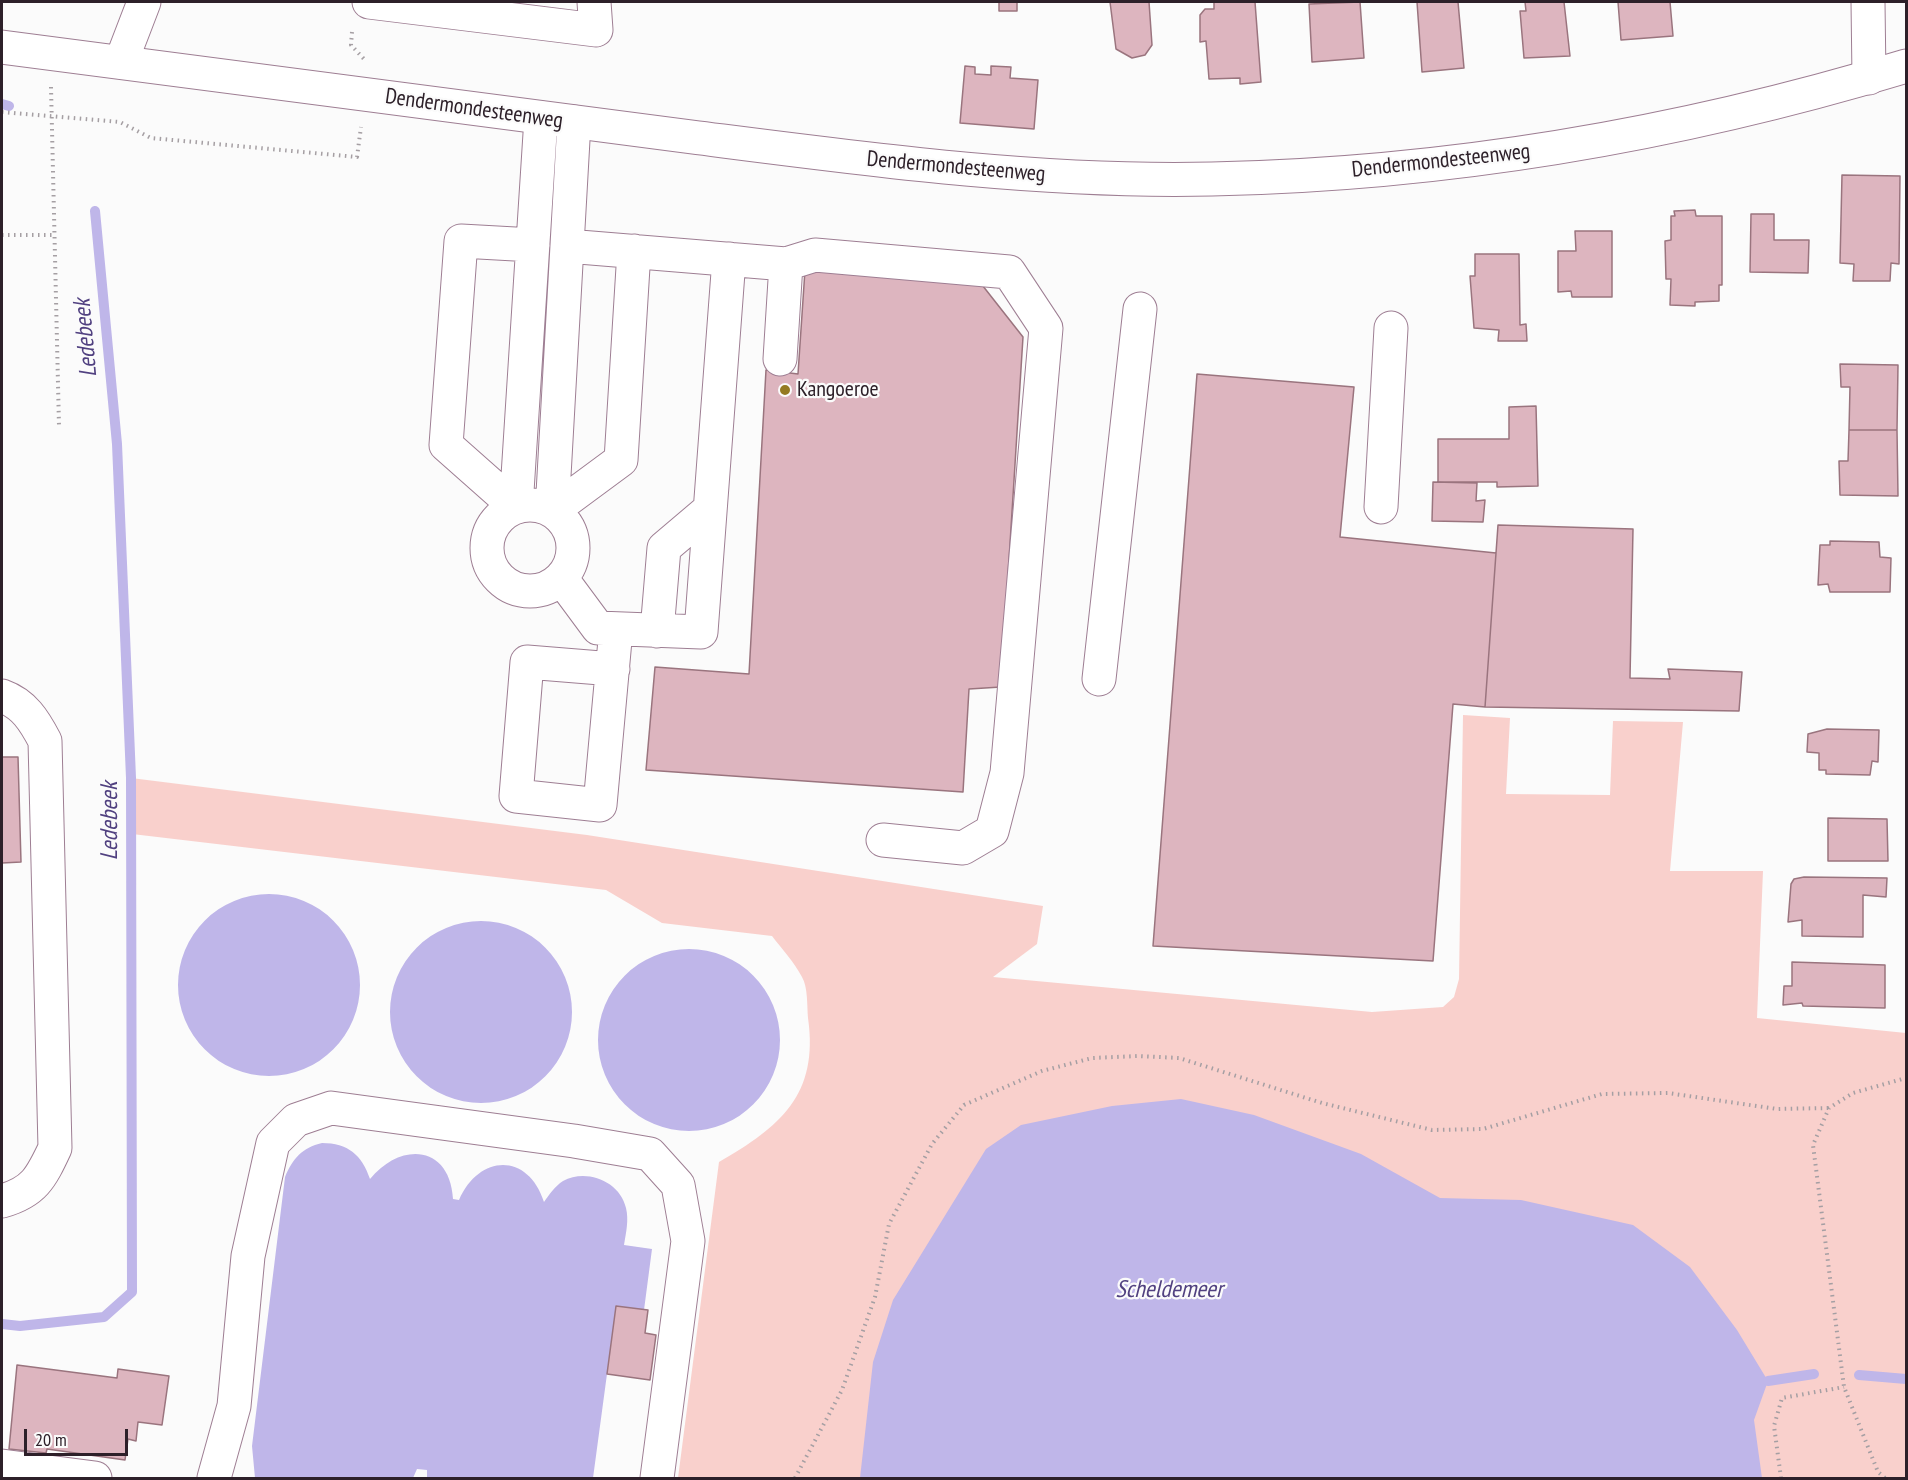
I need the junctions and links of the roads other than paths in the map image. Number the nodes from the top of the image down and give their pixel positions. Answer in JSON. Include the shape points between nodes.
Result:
{"nodes":[{"id":1,"x":144,"y":2,"type":"edge"},
{"id":2,"x":594,"y":2,"type":"edge"},
{"id":3,"x":1868,"y":2,"type":"edge"},
{"id":4,"x":361,"y":12,"type":"edge"},
{"id":5,"x":2,"y":47,"type":"edge"},
{"id":6,"x":121,"y":62,"type":"junction"},
{"id":7,"x":1906,"y":66,"type":"edge"},
{"id":8,"x":1869,"y":78,"type":"junction"},
{"id":9,"x":541,"y":118,"type":"junction"},
{"id":10,"x":574,"y":122,"type":"junction"},
{"id":11,"x":533,"y":245,"type":"junction"},
{"id":12,"x":567,"y":246,"type":"junction"},
{"id":13,"x":634,"y":251,"type":"junction"},
{"id":14,"x":729,"y":260,"type":"junction"},
{"id":15,"x":786,"y":264,"type":"junction"},
{"id":16,"x":1140,"y":309,"type":"dead end"},
{"id":17,"x":1391,"y":328,"type":"dead end"},
{"id":18,"x":780,"y":359,"type":"dead end"},
{"id":19,"x":516,"y":507,"type":"junction"},
{"id":20,"x":1381,"y":507,"type":"dead end"},
{"id":21,"x":710,"y":509,"type":"junction"},
{"id":22,"x":552,"y":511,"type":"junction"},
{"id":23,"x":561,"y":578,"type":"junction"},
{"id":24,"x":616,"y":629,"type":"junction"},
{"id":25,"x":657,"y":631,"type":"junction"},
{"id":26,"x":613,"y":669,"type":"junction"},
{"id":27,"x":1099,"y":680,"type":"dead end"},
{"id":28,"x":2,"y":696,"type":"edge"},
{"id":29,"x":883,"y":840,"type":"dead end"},
{"id":30,"x":2,"y":1201,"type":"edge"},
{"id":31,"x":2,"y":1466,"type":"edge"},
{"id":32,"x":95,"y":1479,"type":"edge"},
{"id":33,"x":214,"y":1479,"type":"edge"},
{"id":34,"x":657,"y":1479,"type":"edge"}],
"edges":[{"from":1,"to":6,"type":"main road"},
{"from":2,"to":4,"type":"main road","via":[[596,30]]},
{"from":3,"to":8,"type":"main road"},
{"from":5,"to":6,"type":"main road","name":"Dendermondesteenweg"},
{"from":6,"to":9,"type":"main road","name":"Dendermondesteenweg"},
{"from":7,"to":8,"type":"main road","name":"Dendermondesteenweg"},
{"from":8,"to":10,"type":"main road","name":"Dendermondesteenweg","via":[[1706,119],[1492,158],[1214,179],[1018,174],[819,154]]},
{"from":9,"to":10,"type":"main road","name":"Dendermondesteenweg"},
{"from":9,"to":11,"type":"main road"},
{"from":10,"to":12,"type":"main road"},
{"from":11,"to":19,"type":"main road"},
{"from":11,"to":19,"type":"main road","via":[[461,241],[446,446]]},
{"from":12,"to":13,"type":"main road"},
{"from":12,"to":22,"type":"main road"},
{"from":13,"to":14,"type":"main road"},
{"from":13,"to":22,"type":"main road","via":[[621,460]]},
{"from":14,"to":15,"type":"main road"},
{"from":14,"to":21,"type":"main road"},
{"from":15,"to":18,"type":"main road"},
{"from":15,"to":29,"type":"main road","via":[[815,255],[1010,272],[1046,328],[1007,773],[992,831],[963,848]]},
{"from":16,"to":27,"type":"main road"},
{"from":17,"to":20,"type":"main road"},
{"from":19,"to":22,"type":"main road","via":[[535,506]]},
{"from":19,"to":23,"type":"main road","via":[[494,524],[488,537],[490,565],[509,586],[522,591],[550,587]]},
{"from":21,"to":25,"type":"main road","via":[[664,548]]},
{"from":21,"to":25,"type":"main road","via":[[700,632]]},
{"from":22,"to":23,"type":"main road","via":[[562,519],[573,542],[571,561]]},
{"from":23,"to":24,"type":"main road","via":[[598,628]]},
{"from":24,"to":25,"type":"main road"},
{"from":24,"to":26,"type":"main road"},
{"from":26,"to":26,"type":"main road","via":[[600,805],[516,796],[527,662]]},
{"from":28,"to":30,"type":"main road","via":[[32,716],[45,741],[55,1148],[42,1174],[23,1195]]},
{"from":31,"to":32,"type":"main road"},
{"from":33,"to":34,"type":"main road","via":[[234,1406],[248,1256],[273,1143],[296,1120],[332,1108],[650,1154],[678,1185],[688,1241]]}]}
